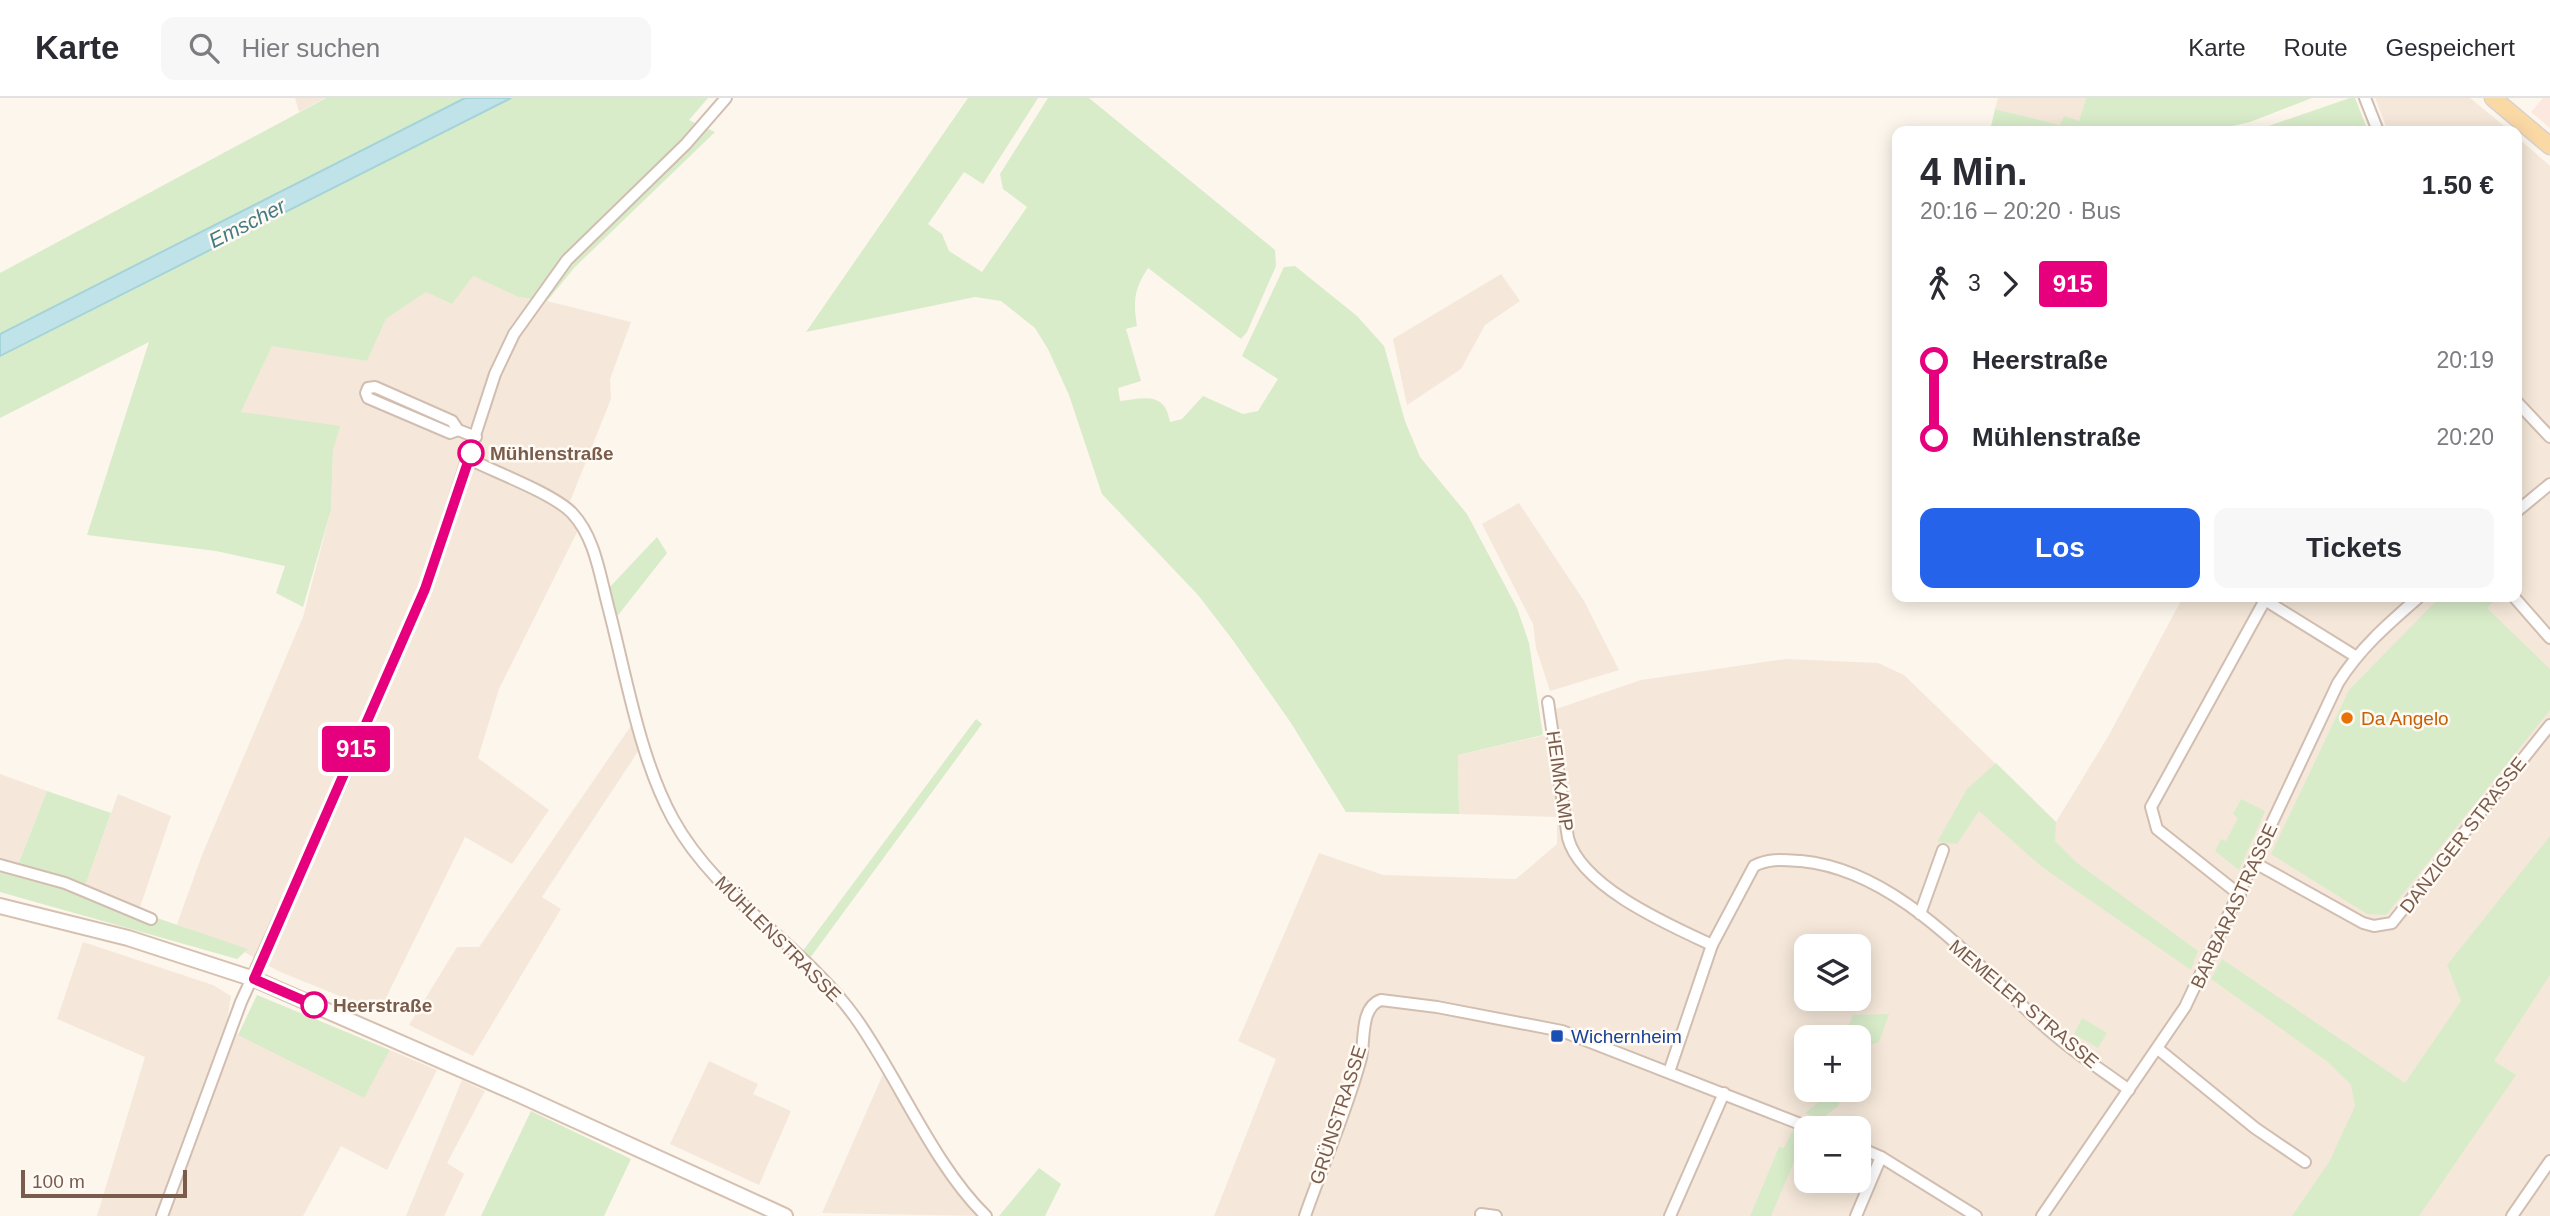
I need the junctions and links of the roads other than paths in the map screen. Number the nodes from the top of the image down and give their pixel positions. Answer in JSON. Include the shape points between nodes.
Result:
{"nodes":[{"id":1,"x":726,"y":98,"type":"edge"},
{"id":2,"x":2365,"y":98,"type":"edge"},
{"id":3,"x":2493,"y":98,"type":"edge"},
{"id":4,"x":2376,"y":126,"type":"edge"},
{"id":5,"x":2549,"y":146,"type":"edge"},
{"id":6,"x":2522,"y":407,"type":"edge"},
{"id":7,"x":458,"y":430,"type":"junction"},
{"id":8,"x":476,"y":437,"type":"junction"},
{"id":9,"x":2550,"y":437,"type":"edge"},
{"id":10,"x":469,"y":459,"type":"junction"},
{"id":11,"x":2550,"y":484,"type":"edge"},
{"id":12,"x":2522,"y":507,"type":"edge"},
{"id":13,"x":2261,"y":602,"type":"edge"},
{"id":14,"x":2269,"y":602,"type":"edge"},
{"id":15,"x":2414,"y":602,"type":"edge"},
{"id":16,"x":2518,"y":602,"type":"edge"},
{"id":17,"x":2550,"y":638,"type":"edge"},
{"id":18,"x":2355,"y":656,"type":"junction"},
{"id":19,"x":1548,"y":702,"type":"dead end"},
{"id":20,"x":2550,"y":725,"type":"edge"},
{"id":21,"x":1943,"y":850,"type":"dead end"},
{"id":22,"x":2255,"y":863,"type":"junction"},
{"id":23,"x":0,"y":865,"type":"edge"},
{"id":24,"x":2240,"y":895,"type":"junction"},
{"id":25,"x":0,"y":905,"type":"edge"},
{"id":26,"x":1920,"y":914,"type":"junction"},
{"id":27,"x":151,"y":919,"type":"dead end"},
{"id":28,"x":1712,"y":945,"type":"junction"},
{"id":29,"x":254,"y":979,"type":"junction"},
{"id":30,"x":2158,"y":1049,"type":"junction"},
{"id":31,"x":1669,"y":1072,"type":"junction"},
{"id":32,"x":2129,"y":1090,"type":"junction"},
{"id":33,"x":1724,"y":1094,"type":"junction"},
{"id":34,"x":1794,"y":1122,"type":"edge"},
{"id":35,"x":1871,"y":1153,"type":"edge"},
{"id":36,"x":1881,"y":1157,"type":"junction"},
{"id":37,"x":2550,"y":1161,"type":"edge"},
{"id":38,"x":2305,"y":1162,"type":"dead end"},
{"id":39,"x":1481,"y":1214,"type":"dead end"},
{"id":40,"x":163,"y":1216,"type":"edge"},
{"id":41,"x":785,"y":1216,"type":"edge"},
{"id":42,"x":986,"y":1216,"type":"edge"},
{"id":43,"x":1305,"y":1216,"type":"edge"},
{"id":44,"x":1496,"y":1216,"type":"edge"},
{"id":45,"x":1670,"y":1216,"type":"edge"},
{"id":46,"x":1856,"y":1216,"type":"edge"},
{"id":47,"x":1976,"y":1216,"type":"edge"},
{"id":48,"x":2042,"y":1216,"type":"edge"},
{"id":49,"x":2512,"y":1216,"type":"edge"}],
"edges":[{"from":1,"to":8,"type":"street","via":[[547,284],[503,356]]},
{"from":2,"to":4,"type":"street"},
{"from":3,"to":5,"type":"main road"},
{"from":6,"to":9,"type":"street"},
{"from":7,"to":7,"type":"street","via":[[452,421],[368,388],[369,398],[450,433]]},
{"from":7,"to":8,"type":"street"},
{"from":8,"to":10,"type":"street"},
{"from":10,"to":29,"type":"street","via":[[425,589]]},
{"from":10,"to":42,"type":"street","name":"MÜHLENSTRASSE","via":[[558,503],[579,522],[596,561],[650,763],[672,818],[709,869],[815,970],[854,1017],[954,1177]]},
{"from":11,"to":12,"type":"street"},
{"from":13,"to":24,"type":"street","via":[[2151,807],[2157,829]]},
{"from":14,"to":18,"type":"street"},
{"from":15,"to":18,"type":"street","name":"BARBARASTRASSE"},
{"from":16,"to":17,"type":"street"},
{"from":18,"to":22,"type":"street","name":"BARBARASTRASSE","via":[[2338,683]]},
{"from":19,"to":28,"type":"street","name":"HEIMKAMP","via":[[1568,838],[1575,855],[1617,895],[1644,913]]},
{"from":20,"to":22,"type":"street","name":"DANZIGER STRASSE","via":[[2392,923],[2362,923]]},
{"from":21,"to":26,"type":"street"},
{"from":22,"to":24,"type":"street","name":"BARBARASTRASSE"},
{"from":23,"to":27,"type":"street","via":[[65,883]]},
{"from":24,"to":30,"type":"street","name":"BARBARASTRASSE","via":[[2185,1007]]},
{"from":25,"to":29,"type":"main road","via":[[128,938]]},
{"from":26,"to":28,"type":"street","name":"MEMELER STRASSE","via":[[1864,877],[1810,862],[1775,860],[1754,866]]},
{"from":26,"to":32,"type":"street","name":"MEMELER STRASSE","via":[[2058,1038]]},
{"from":28,"to":31,"type":"street"},
{"from":29,"to":40,"type":"street","via":[[241,1002]]},
{"from":29,"to":41,"type":"main road"},
{"from":30,"to":32,"type":"street","name":"BARBARASTRASSE"},
{"from":30,"to":38,"type":"street","via":[[2255,1128]]},
{"from":31,"to":33,"type":"street"},
{"from":31,"to":43,"type":"street","name":"GRÜNSTRASSE","via":[[1548,1028],[1381,1000],[1370,1010],[1361,1057]]},
{"from":32,"to":48,"type":"street","name":"BARBARASTRASSE"},
{"from":33,"to":34,"type":"street"},
{"from":33,"to":45,"type":"street"},
{"from":35,"to":36,"type":"street"},
{"from":36,"to":46,"type":"street"},
{"from":36,"to":47,"type":"street"},
{"from":37,"to":49,"type":"street"},
{"from":39,"to":44,"type":"street"}]}
